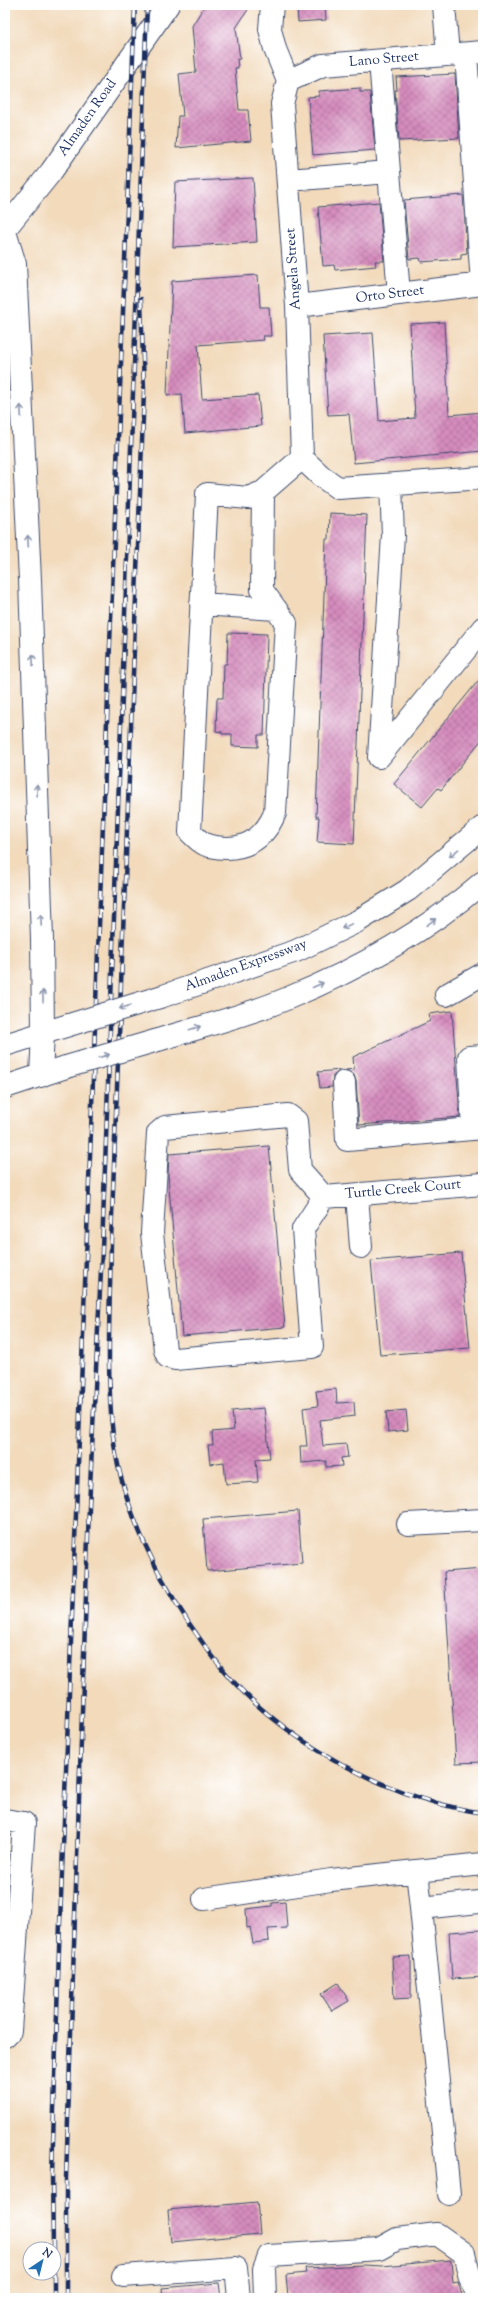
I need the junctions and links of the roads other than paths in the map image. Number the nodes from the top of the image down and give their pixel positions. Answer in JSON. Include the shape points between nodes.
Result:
{"nodes":[{"id":1,"x":168,"y":5,"type":"edge"},
{"id":2,"x":272,"y":5,"type":"edge"},
{"id":3,"x":444,"y":5,"type":"edge"},
{"id":4,"x":466,"y":54,"type":"edge"},
{"id":5,"x":380,"y":61,"type":"junction"},
{"id":6,"x":288,"y":81,"type":"junction"},
{"id":7,"x":389,"y":172,"type":"junction"},
{"id":8,"x":288,"y":180,"type":"junction"},
{"id":9,"x":5,"y":231,"type":"edge"},
{"id":10,"x":483,"y":284,"type":"edge"},
{"id":11,"x":399,"y":294,"type":"junction"},
{"id":12,"x":297,"y":306,"type":"junction"},
{"id":13,"x":302,"y":458,"type":"junction"},
{"id":14,"x":483,"y":478,"type":"edge"},
{"id":15,"x":391,"y":484,"type":"junction"},
{"id":16,"x":263,"y":492,"type":"junction"},
{"id":17,"x":201,"y":604,"type":"junction"},
{"id":18,"x":276,"y":609,"type":"junction"},
{"id":19,"x":483,"y":628,"type":"edge"},
{"id":20,"x":483,"y":827,"type":"edge"},
{"id":21,"x":483,"y":882,"type":"edge"},
{"id":22,"x":483,"y":974,"type":"edge"},
{"id":23,"x":446,"y":995,"type":"dead end"},
{"id":24,"x":43,"y":1032,"type":"junction"},
{"id":25,"x":5,"y":1045,"type":"edge"},
{"id":26,"x":483,"y":1056,"type":"edge"},
{"id":27,"x":41,"y":1076,"type":"junction"},
{"id":28,"x":344,"y":1082,"type":"dead end"},
{"id":29,"x":5,"y":1087,"type":"edge"},
{"id":30,"x":478,"y":1128,"type":"edge"},
{"id":31,"x":483,"y":1184,"type":"edge"},
{"id":32,"x":357,"y":1194,"type":"junction"},
{"id":33,"x":324,"y":1197,"type":"junction"},
{"id":34,"x":361,"y":1247,"type":"dead end"},
{"id":35,"x":483,"y":1520,"type":"edge"},
{"id":36,"x":408,"y":1524,"type":"dead end"},
{"id":37,"x":5,"y":1820,"type":"edge"},
{"id":38,"x":483,"y":1864,"type":"edge"},
{"id":39,"x":417,"y":1871,"type":"junction"},
{"id":40,"x":204,"y":1899,"type":"dead end"},
{"id":41,"x":479,"y":1902,"type":"dead end"},
{"id":42,"x":421,"y":1908,"type":"junction"},
{"id":43,"x":5,"y":2036,"type":"edge"},
{"id":44,"x":449,"y":2194,"type":"dead end"},
{"id":45,"x":123,"y":2276,"type":"dead end"},
{"id":46,"x":239,"y":2298,"type":"edge"},
{"id":47,"x":265,"y":2298,"type":"edge"},
{"id":48,"x":481,"y":2298,"type":"edge"}],
"edges":[{"from":1,"to":9,"type":"main road","name":"Almaden Road","via":[[51,172]]},
{"from":2,"to":6,"type":"main road","via":[[270,29]]},
{"from":3,"to":4,"type":"main road"},
{"from":4,"to":5,"type":"main road","name":"Lano Street"},
{"from":4,"to":10,"type":"main road"},
{"from":5,"to":6,"type":"main road","name":"Lano Street","via":[[323,65]]},
{"from":5,"to":7,"type":"main road"},
{"from":6,"to":8,"type":"main road","name":"Angela Street","via":[[282,104]]},
{"from":7,"to":8,"type":"main road"},
{"from":7,"to":11,"type":"main road"},
{"from":8,"to":12,"type":"main road","name":"Angela Street"},
{"from":24,"to":9,"type":"main road","one_way":true,"via":[[30,580],[15,264]]},
{"from":10,"to":11,"type":"main road","name":"Orto Street"},
{"from":11,"to":12,"type":"main road","name":"Orto Street"},
{"from":12,"to":13,"type":"main road","name":"Angela Street"},
{"from":13,"to":15,"type":"main road","via":[[338,488]]},
{"from":13,"to":16,"type":"main road"},
{"from":14,"to":15,"type":"main road"},
{"from":15,"to":19,"type":"main road","via":[[393,535],[379,757]]},
{"from":16,"to":17,"type":"main road","via":[[248,498],[207,494]]},
{"from":16,"to":18,"type":"main road","via":[[262,590]]},
{"from":17,"to":18,"type":"main road"},
{"from":17,"to":18,"type":"main road","via":[[190,832],[209,846],[236,848],[249,843],[268,829],[274,813],[286,623]]},
{"from":20,"to":24,"type":"main road","name":"Almaden Expressway","one_way":true,"bridge":true,"via":[[408,890],[358,920],[296,951]]},
{"from":27,"to":21,"type":"main road","one_way":true,"bridge":true,"via":[[285,1000],[369,960],[415,933]]},
{"from":22,"to":23,"type":"main road"},
{"from":24,"to":25,"type":"main road","name":"Almaden Expressway"},
{"from":24,"to":27,"type":"main road"},
{"from":26,"to":30,"type":"main road","via":[[469,1057]]},
{"from":27,"to":29,"type":"main road"},
{"from":28,"to":30,"type":"main road","via":[[347,1140]]},
{"from":31,"to":32,"type":"main road","name":"Turtle Creek Court"},
{"from":32,"to":33,"type":"main road","name":"Turtle Creek Court"},
{"from":32,"to":34,"type":"main road"},
{"from":33,"to":33,"type":"main road","via":[[303,1229],[312,1347],[175,1359],[168,1357],[165,1350],[152,1233],[158,1133],[164,1127],[288,1115],[296,1121],[300,1170]]},
{"from":35,"to":36,"type":"main road"},
{"from":37,"to":43,"type":"main road","via":[[24,1823],[10,2031]]},
{"from":38,"to":39,"type":"main road"},
{"from":39,"to":40,"type":"main road","via":[[331,1880]]},
{"from":39,"to":42,"type":"main road"},
{"from":41,"to":42,"type":"main road"},
{"from":42,"to":44,"type":"main road"},
{"from":45,"to":46,"type":"main road","via":[[236,2268]]},
{"from":47,"to":48,"type":"main road","via":[[264,2269],[269,2256],[379,2249],[397,2239],[437,2234],[464,2253],[470,2278]]}]}
